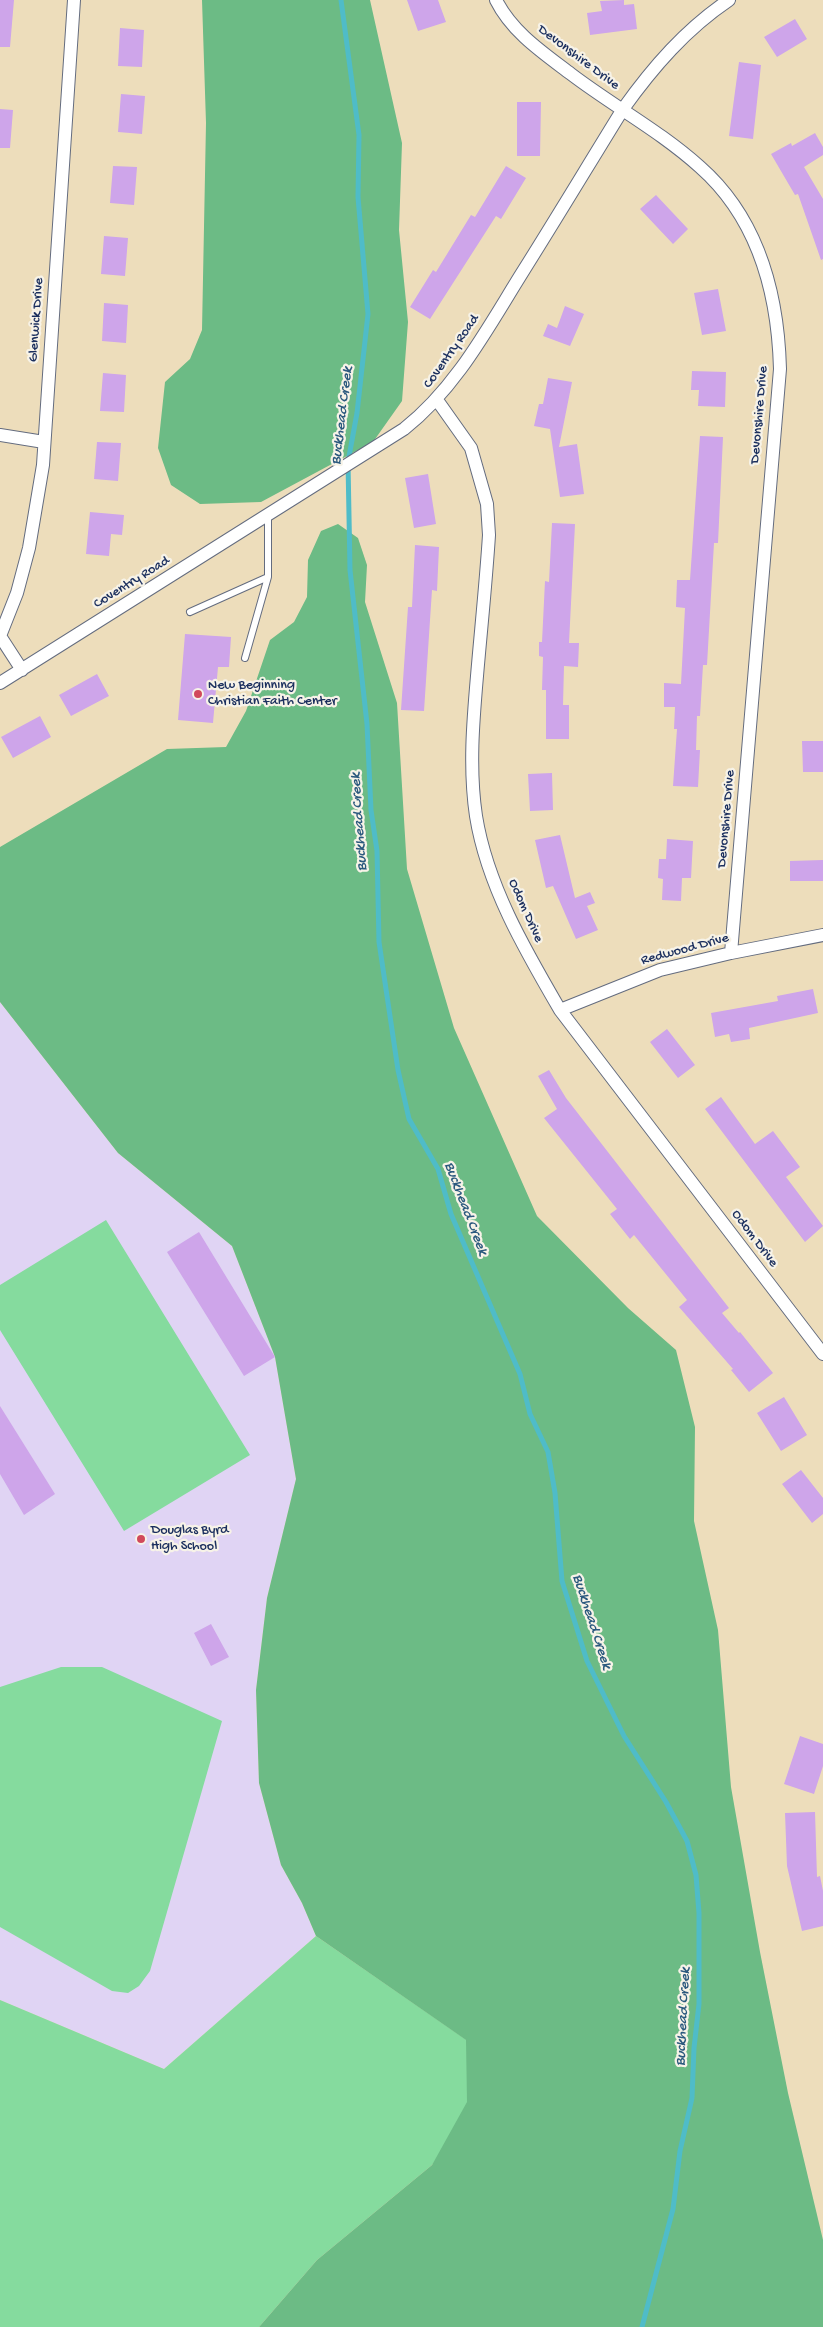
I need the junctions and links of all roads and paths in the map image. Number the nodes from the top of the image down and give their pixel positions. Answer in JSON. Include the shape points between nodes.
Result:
{"nodes":[{"id":1,"x":74,"y":0,"type":"edge"},
{"id":2,"x":496,"y":0,"type":"edge"},
{"id":3,"x":729,"y":0,"type":"edge"},
{"id":4,"x":623,"y":109,"type":"junction"},
{"id":5,"x":437,"y":400,"type":"junction"},
{"id":6,"x":0,"y":435,"type":"edge"},
{"id":7,"x":44,"y":442,"type":"junction"},
{"id":8,"x":268,"y":514,"type":"junction"},
{"id":9,"x":268,"y":577,"type":"junction"},
{"id":10,"x":190,"y":612,"type":"dead end"},
{"id":11,"x":245,"y":658,"type":"dead end"},
{"id":12,"x":22,"y":670,"type":"junction"},
{"id":13,"x":0,"y":683,"type":"edge"},
{"id":14,"x":823,"y":935,"type":"edge"},
{"id":15,"x":731,"y":953,"type":"junction"},
{"id":16,"x":560,"y":1010,"type":"junction"},
{"id":17,"x":823,"y":1354,"type":"edge"}],
"edges":[{"from":1,"to":7,"type":"street","name":"Glenwick Drive"},
{"from":2,"to":4,"type":"street","name":"Devonshire Drive","via":[[515,28],[532,44],[597,94]]},
{"from":3,"to":4,"type":"street","name":"Coventry Road","via":[[703,19],[668,53]]},
{"from":4,"to":5,"type":"street","name":"Coventry Road","via":[[480,342]]},
{"from":4,"to":15,"type":"street","name":"Devonshire Drive","via":[[701,168],[740,215],[766,271],[779,331],[780,369]]},
{"from":5,"to":8,"type":"street","name":"Coventry Road","via":[[404,429]]},
{"from":5,"to":16,"type":"street","name":"Odom Drive","via":[[471,448],[487,504],[489,535],[472,736],[476,816],[494,881],[526,952]]},
{"from":6,"to":7,"type":"street"},
{"from":7,"to":12,"type":"street","name":"Glenwick Drive","via":[[38,503],[29,548],[17,593],[0,636]]},
{"from":8,"to":9,"type":"lane"},
{"from":8,"to":12,"type":"street","name":"Coventry Road"},
{"from":9,"to":10,"type":"lane"},
{"from":9,"to":11,"type":"lane"},
{"from":12,"to":13,"type":"street","name":"Coventry Road"},
{"from":14,"to":15,"type":"street","name":"Redwood Drive"},
{"from":15,"to":16,"type":"street","name":"Redwood Drive","via":[[660,970]]},
{"from":16,"to":17,"type":"street","name":"Odom Drive"}]}
